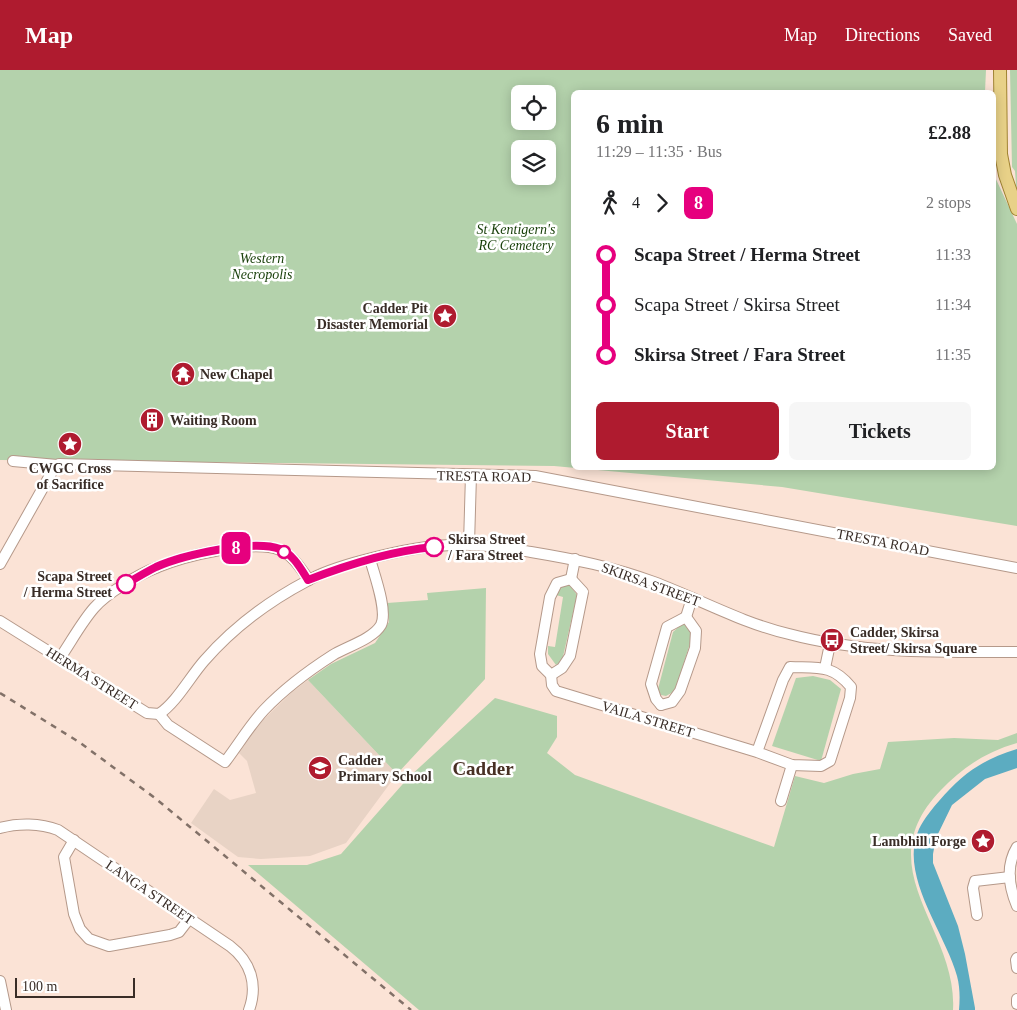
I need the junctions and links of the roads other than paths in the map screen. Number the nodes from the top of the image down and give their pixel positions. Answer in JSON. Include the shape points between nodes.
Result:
{"nodes":[{"id":1,"x":1000,"y":70,"type":"edge"},
{"id":2,"x":1017,"y":209,"type":"edge"},
{"id":3,"x":14,"y":461,"type":"dead end"},
{"id":4,"x":57,"y":465,"type":"junction"},
{"id":5,"x":471,"y":475,"type":"junction"},
{"id":6,"x":469,"y":544,"type":"junction"},
{"id":7,"x":370,"y":559,"type":"junction"},
{"id":8,"x":575,"y":559,"type":"junction"},
{"id":9,"x":0,"y":564,"type":"edge"},
{"id":10,"x":1017,"y":568,"type":"edge"},
{"id":11,"x":571,"y":579,"type":"junction"},
{"id":12,"x":308,"y":580,"type":"junction"},
{"id":13,"x":692,"y":598,"type":"junction"},
{"id":14,"x":686,"y":617,"type":"junction"},
{"id":15,"x":0,"y":621,"type":"edge"},
{"id":16,"x":830,"y":644,"type":"junction"},
{"id":17,"x":1017,"y":652,"type":"edge"},
{"id":18,"x":60,"y":658,"type":"junction"},
{"id":19,"x":825,"y":668,"type":"junction"},
{"id":20,"x":551,"y":675,"type":"junction"},
{"id":21,"x":661,"y":705,"type":"junction"},
{"id":22,"x":159,"y":714,"type":"junction"},
{"id":23,"x":656,"y":721,"type":"junction"},
{"id":24,"x":757,"y":752,"type":"junction"},
{"id":25,"x":792,"y":765,"type":"junction"},
{"id":26,"x":781,"y":801,"type":"dead end"},
{"id":27,"x":0,"y":828,"type":"edge"},
{"id":28,"x":74,"y":840,"type":"junction"},
{"id":29,"x":1017,"y":847,"type":"edge"},
{"id":30,"x":1010,"y":877,"type":"junction"},
{"id":31,"x":1017,"y":906,"type":"edge"},
{"id":32,"x":977,"y":915,"type":"dead end"},
{"id":33,"x":189,"y":919,"type":"junction"},
{"id":34,"x":1017,"y":958,"type":"edge"},
{"id":35,"x":1017,"y":968,"type":"edge"},
{"id":36,"x":0,"y":981,"type":"edge"},
{"id":37,"x":1017,"y":999,"type":"edge"},
{"id":38,"x":1017,"y":1004,"type":"edge"},
{"id":39,"x":6,"y":1010,"type":"edge"},
{"id":40,"x":249,"y":1010,"type":"edge"}],
"edges":[{"from":1,"to":2,"type":"main road","via":[[1002,154],[1005,175]]},
{"from":3,"to":4,"type":"street","name":"TRESTA ROAD"},
{"from":4,"to":5,"type":"street","name":"TRESTA ROAD"},
{"from":4,"to":9,"type":"street"},
{"from":5,"to":6,"type":"street"},
{"from":5,"to":10,"type":"street","name":"TRESTA ROAD","via":[[535,476]]},
{"from":6,"to":7,"type":"street","name":"SKIRSA STREET","via":[[425,548]]},
{"from":6,"to":8,"type":"street","name":"SKIRSA STREET"},
{"from":7,"to":12,"type":"street","name":"SKIRSA STREET"},
{"from":7,"to":22,"type":"street","name":"HERMA STREET","via":[[381,600],[381,626],[298,679],[263,711],[225,762],[168,725]]},
{"from":8,"to":11,"type":"street"},
{"from":8,"to":13,"type":"street","name":"SKIRSA STREET","via":[[622,571]]},
{"from":11,"to":20,"type":"street","via":[[583,592],[570,656],[562,668]]},
{"from":11,"to":20,"type":"street","name":"VAILA STREET","via":[[558,583],[550,597],[540,654],[542,666]]},
{"from":12,"to":18,"type":"street","via":[[292,558],[268,546],[201,553],[158,567],[126,584],[95,607]]},
{"from":12,"to":22,"type":"street","name":"SKIRSA STREET","via":[[224,639]]},
{"from":13,"to":14,"type":"street"},
{"from":13,"to":16,"type":"street","name":"SKIRSA STREET","via":[[761,626]]},
{"from":14,"to":21,"type":"street","via":[[667,627],[652,684]]},
{"from":14,"to":21,"type":"street","via":[[696,631],[696,648],[680,690],[672,702]]},
{"from":15,"to":18,"type":"street","name":"HERMA STREET"},
{"from":16,"to":17,"type":"street","name":"SKIRSA STREET","via":[[931,652]]},
{"from":16,"to":19,"type":"street"},
{"from":18,"to":22,"type":"street","name":"HERMA STREET","via":[[147,713]]},
{"from":19,"to":24,"type":"street","via":[[790,667]]},
{"from":19,"to":25,"type":"street","name":"VAILA STREET","via":[[841,675],[851,686],[830,761],[821,766]]},
{"from":20,"to":23,"type":"street","name":"VAILA STREET","via":[[556,691]]},
{"from":21,"to":23,"type":"street"},
{"from":23,"to":24,"type":"street","name":"VAILA STREET"},
{"from":24,"to":25,"type":"street","name":"VAILA STREET"},
{"from":25,"to":26,"type":"street"},
{"from":27,"to":28,"type":"street","name":"LANGA STREET","via":[[32,824],[47,826]]},
{"from":28,"to":33,"type":"street","name":"LANGA STREET"},
{"from":28,"to":33,"type":"street","via":[[64,857],[74,914],[80,929],[89,939],[109,946],[170,935],[179,932]]},
{"from":29,"to":30,"type":"street","via":[[1012,857]]},
{"from":30,"to":31,"type":"street"},
{"from":30,"to":32,"type":"street","via":[[975,881]]},
{"from":33,"to":40,"type":"street","name":"LANGA STREET","via":[[230,946],[245,961],[253,985]]},
{"from":34,"to":35,"type":"street"},
{"from":36,"to":39,"type":"street"},
{"from":37,"to":38,"type":"street"}]}
